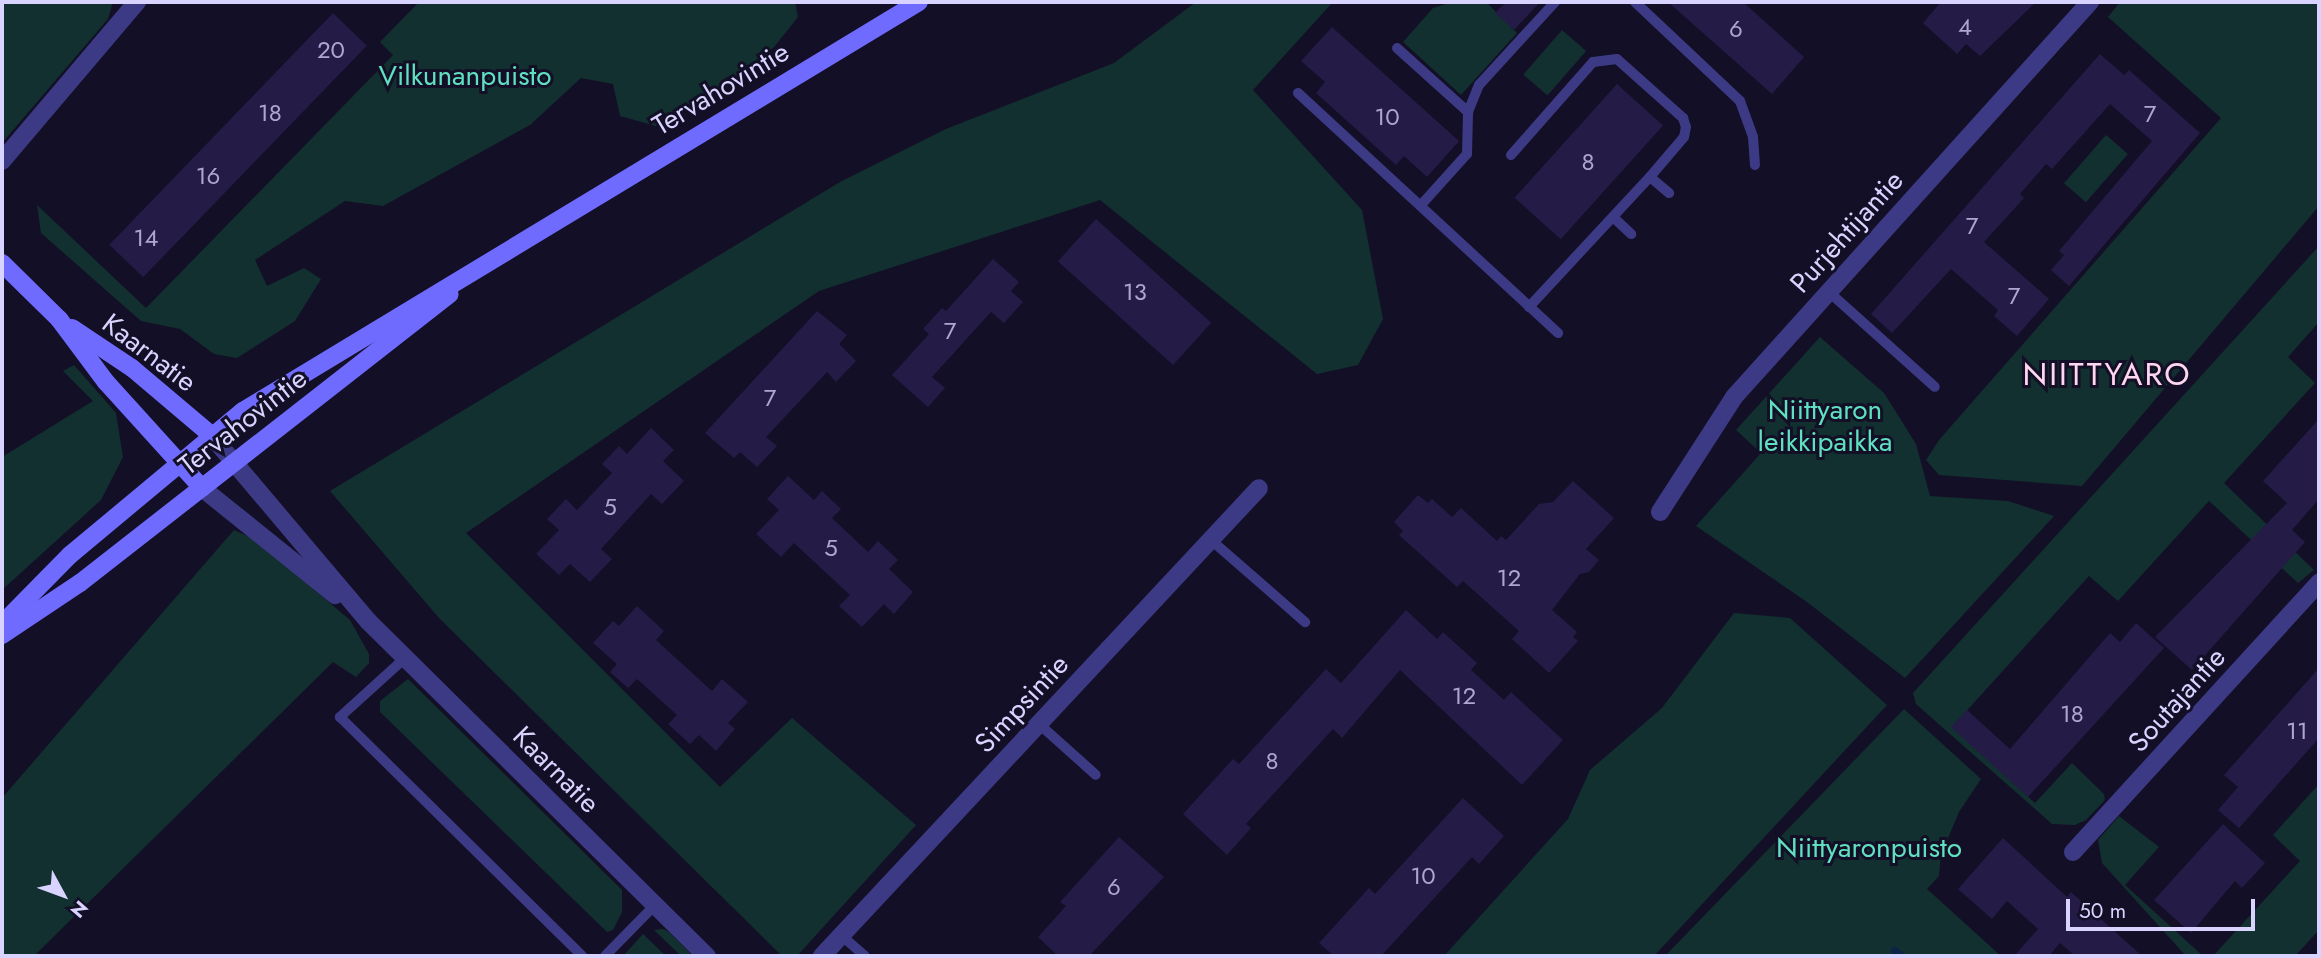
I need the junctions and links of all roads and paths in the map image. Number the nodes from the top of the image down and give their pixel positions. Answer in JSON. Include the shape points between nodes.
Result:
{"nodes":[{"id":1,"x":137,"y":2,"type":"edge"},
{"id":2,"x":919,"y":2,"type":"edge"},
{"id":3,"x":1555,"y":2,"type":"edge"},
{"id":4,"x":1635,"y":2,"type":"edge"},
{"id":5,"x":2090,"y":2,"type":"edge"},
{"id":6,"x":1397,"y":48,"type":"dead end"},
{"id":7,"x":1298,"y":93,"type":"dead end"},
{"id":8,"x":1468,"y":112,"type":"junction"},
{"id":9,"x":1511,"y":155,"type":"dead end"},
{"id":10,"x":2,"y":162,"type":"edge"},
{"id":11,"x":1755,"y":165,"type":"dead end"},
{"id":12,"x":1650,"y":177,"type":"junction"},
{"id":13,"x":1669,"y":193,"type":"dead end"},
{"id":14,"x":1421,"y":205,"type":"junction"},
{"id":15,"x":1612,"y":217,"type":"junction"},
{"id":16,"x":1631,"y":234,"type":"dead end"},
{"id":17,"x":514,"y":246,"type":"junction"},
{"id":18,"x":2,"y":263,"type":"edge"},
{"id":19,"x":1829,"y":292,"type":"junction"},
{"id":20,"x":1529,"y":307,"type":"junction"},
{"id":21,"x":59,"y":319,"type":"junction"},
{"id":22,"x":1558,"y":332,"type":"dead end"},
{"id":23,"x":1935,"y":387,"type":"dead end"},
{"id":24,"x":210,"y":434,"type":"junction"},
{"id":25,"x":177,"y":462,"type":"junction"},
{"id":26,"x":234,"y":462,"type":"junction"},
{"id":27,"x":202,"y":488,"type":"junction"},
{"id":28,"x":1259,"y":488,"type":"dead end"},
{"id":29,"x":1660,"y":512,"type":"dead end"},
{"id":30,"x":1211,"y":540,"type":"junction"},
{"id":31,"x":2319,"y":583,"type":"edge"},
{"id":32,"x":368,"y":621,"type":"junction"},
{"id":33,"x":1305,"y":622,"type":"dead end"},
{"id":34,"x":2,"y":624,"type":"edge"},
{"id":35,"x":2,"y":636,"type":"edge"},
{"id":36,"x":405,"y":658,"type":"junction"},
{"id":37,"x":1039,"y":724,"type":"junction"},
{"id":38,"x":1096,"y":775,"type":"dead end"},
{"id":39,"x":2073,"y":852,"type":"dead end"},
{"id":40,"x":655,"y":905,"type":"junction"},
{"id":41,"x":842,"y":936,"type":"junction"},
{"id":42,"x":582,"y":956,"type":"edge"},
{"id":43,"x":605,"y":956,"type":"edge"},
{"id":44,"x":707,"y":956,"type":"edge"},
{"id":45,"x":822,"y":956,"type":"edge"},
{"id":46,"x":865,"y":956,"type":"edge"}],
"edges":[{"from":1,"to":10,"type":"street"},
{"from":2,"to":17,"type":"main road","name":"Tervahovintie"},
{"from":3,"to":8,"type":"lane","via":[[1479,85]]},
{"from":4,"to":11,"type":"lane","via":[[1740,101],[1753,137]]},
{"from":5,"to":19,"type":"street","name":"Purjehtijantie"},
{"from":6,"to":8,"type":"lane"},
{"from":7,"to":14,"type":"lane"},
{"from":8,"to":14,"type":"lane","via":[[1466,154]]},
{"from":9,"to":12,"type":"lane","via":[[1593,62],[1617,59],[1683,118],[1686,127],[1684,137]]},
{"from":12,"to":13,"type":"lane"},
{"from":12,"to":15,"type":"lane"},
{"from":14,"to":20,"type":"lane","via":[[1426,215]]},
{"from":15,"to":16,"type":"lane"},
{"from":15,"to":20,"type":"lane"},
{"from":17,"to":24,"type":"main road","name":"Tervahovintie","via":[[335,352]]},
{"from":17,"to":26,"type":"main road","name":"Tervahovintie"},
{"from":18,"to":21,"type":"main road","name":"Kaarnatie"},
{"from":19,"to":23,"type":"lane"},
{"from":19,"to":29,"type":"street","name":"Purjehtijantie","via":[[1734,397]]},
{"from":20,"to":22,"type":"lane"},
{"from":21,"to":24,"type":"main road","name":"Kaarnatie","via":[[132,368]]},
{"from":21,"to":25,"type":"main road","name":"Kaarnatie"},
{"from":24,"to":25,"type":"main road","name":"Tervahovintie"},
{"from":24,"to":26,"type":"street","name":"Kaarnatie"},
{"from":25,"to":27,"type":"main road","name":"Kaarnatie"},
{"from":25,"to":34,"type":"main road","name":"Tervahovintie","via":[[70,555]]},
{"from":26,"to":27,"type":"main road","name":"Tervahovintie"},
{"from":26,"to":32,"type":"street","name":"Kaarnatie"},
{"from":27,"to":32,"type":"street","name":"Kaarnatie"},
{"from":27,"to":35,"type":"main road","name":"Tervahovintie","via":[[80,583]]},
{"from":28,"to":30,"type":"street","name":"Simpsintie"},
{"from":30,"to":33,"type":"lane"},
{"from":30,"to":37,"type":"street","name":"Simpsintie"},
{"from":31,"to":39,"type":"street","name":"Soutajantie"},
{"from":32,"to":36,"type":"street","name":"Kaarnatie"},
{"from":36,"to":40,"type":"street","name":"Kaarnatie"},
{"from":36,"to":42,"type":"lane","via":[[340,717]]},
{"from":37,"to":38,"type":"lane"},
{"from":37,"to":41,"type":"street","name":"Simpsintie"},
{"from":40,"to":43,"type":"lane"},
{"from":40,"to":44,"type":"street","name":"Kaarnatie"},
{"from":41,"to":45,"type":"street","name":"Simpsintie"},
{"from":41,"to":46,"type":"lane"}]}
